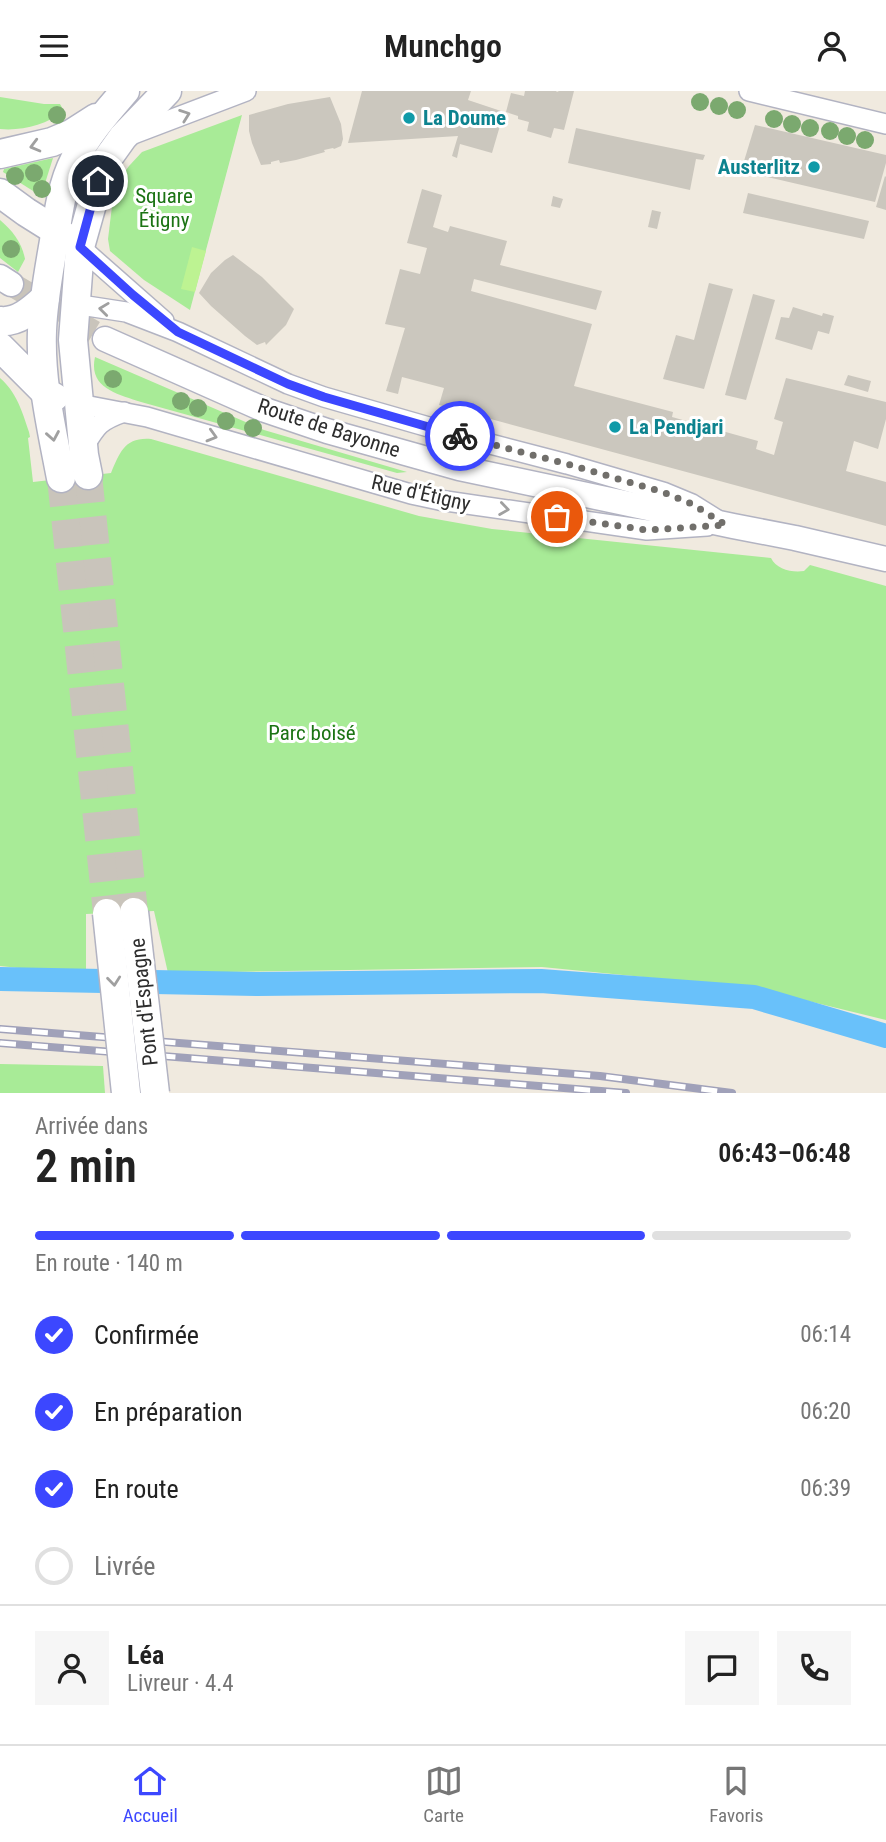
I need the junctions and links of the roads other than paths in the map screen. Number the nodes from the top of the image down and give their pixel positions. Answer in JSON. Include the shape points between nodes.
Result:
{"nodes":[{"id":1,"x":167,"y":91,"type":"edge"},
{"id":2,"x":246,"y":91,"type":"edge"},
{"id":3,"x":749,"y":91,"type":"edge"},
{"id":4,"x":118,"y":99,"type":"edge"},
{"id":5,"x":886,"y":124,"type":"edge"},
{"id":6,"x":123,"y":137,"type":"junction"},
{"id":7,"x":0,"y":154,"type":"edge"},
{"id":8,"x":0,"y":193,"type":"edge"},
{"id":9,"x":56,"y":229,"type":"junction"},
{"id":10,"x":80,"y":247,"type":"junction"},
{"id":11,"x":45,"y":298,"type":"junction"},
{"id":12,"x":74,"y":305,"type":"junction"},
{"id":13,"x":0,"y":321,"type":"edge"},
{"id":14,"x":178,"y":332,"type":"junction"},
{"id":15,"x":105,"y":339,"type":"tunnel mouth"},
{"id":16,"x":0,"y":347,"type":"edge"},
{"id":17,"x":46,"y":393,"type":"junction"},
{"id":18,"x":79,"y":404,"type":"junction"},
{"id":19,"x":124,"y":412,"type":"junction"},
{"id":20,"x":77,"y":467,"type":"junction"},
{"id":21,"x":726,"y":525,"type":"junction"},
{"id":22,"x":886,"y":559,"type":"edge"},
{"id":23,"x":126,"y":1093,"type":"edge"},
{"id":24,"x":155,"y":1093,"type":"edge"}],
"edges":[{"from":1,"to":6,"type":"main road"},
{"from":6,"to":2,"type":"street","one_way":true},
{"from":3,"to":5,"type":"street"},
{"from":4,"to":7,"type":"main road","one_way":true,"via":[[71,134]]},
{"from":4,"to":9,"type":"main road","via":[[74,161]]},
{"from":6,"to":10,"type":"main road","via":[[103,165]]},
{"from":8,"to":9,"type":"main road"},
{"from":9,"to":10,"type":"main road"},
{"from":9,"to":11,"type":"main road"},
{"from":10,"to":12,"type":"main road"},
{"from":10,"to":14,"type":"street","name":"Rue d'Étigny"},
{"from":11,"to":12,"type":"main road"},
{"from":11,"to":13,"type":"main road","via":[[31,312]]},
{"from":11,"to":17,"type":"main road"},
{"from":14,"to":12,"type":"street","name":"Rue d'Étigny","one_way":true,"via":[[126,312]]},
{"from":12,"to":18,"type":"main road"},
{"from":14,"to":21,"type":"street","name":"Rue d'Étigny","via":[[324,397],[663,492]]},
{"from":15,"to":21,"type":"street","name":"Route de Bayonne","via":[[265,410],[327,431],[459,468]]},
{"from":16,"to":17,"type":"main road"},
{"from":17,"to":18,"type":"main road"},
{"from":17,"to":20,"type":"main road","one_way":true},
{"from":18,"to":19,"type":"street","name":"Rue d'Étigny"},
{"from":18,"to":20,"type":"main road"},
{"from":19,"to":20,"type":"street","via":[[98,425]]},
{"from":19,"to":21,"type":"street","name":"Rue d'Étigny","one_way":true,"via":[[439,500],[647,530]]},
{"from":21,"to":22,"type":"street","name":"Rue d'Étigny"},
{"from":24,"to":23,"type":"main road","name":"Pont d'Espagne","one_way":true,"bridge":true,"via":[[120,912]]}]}
